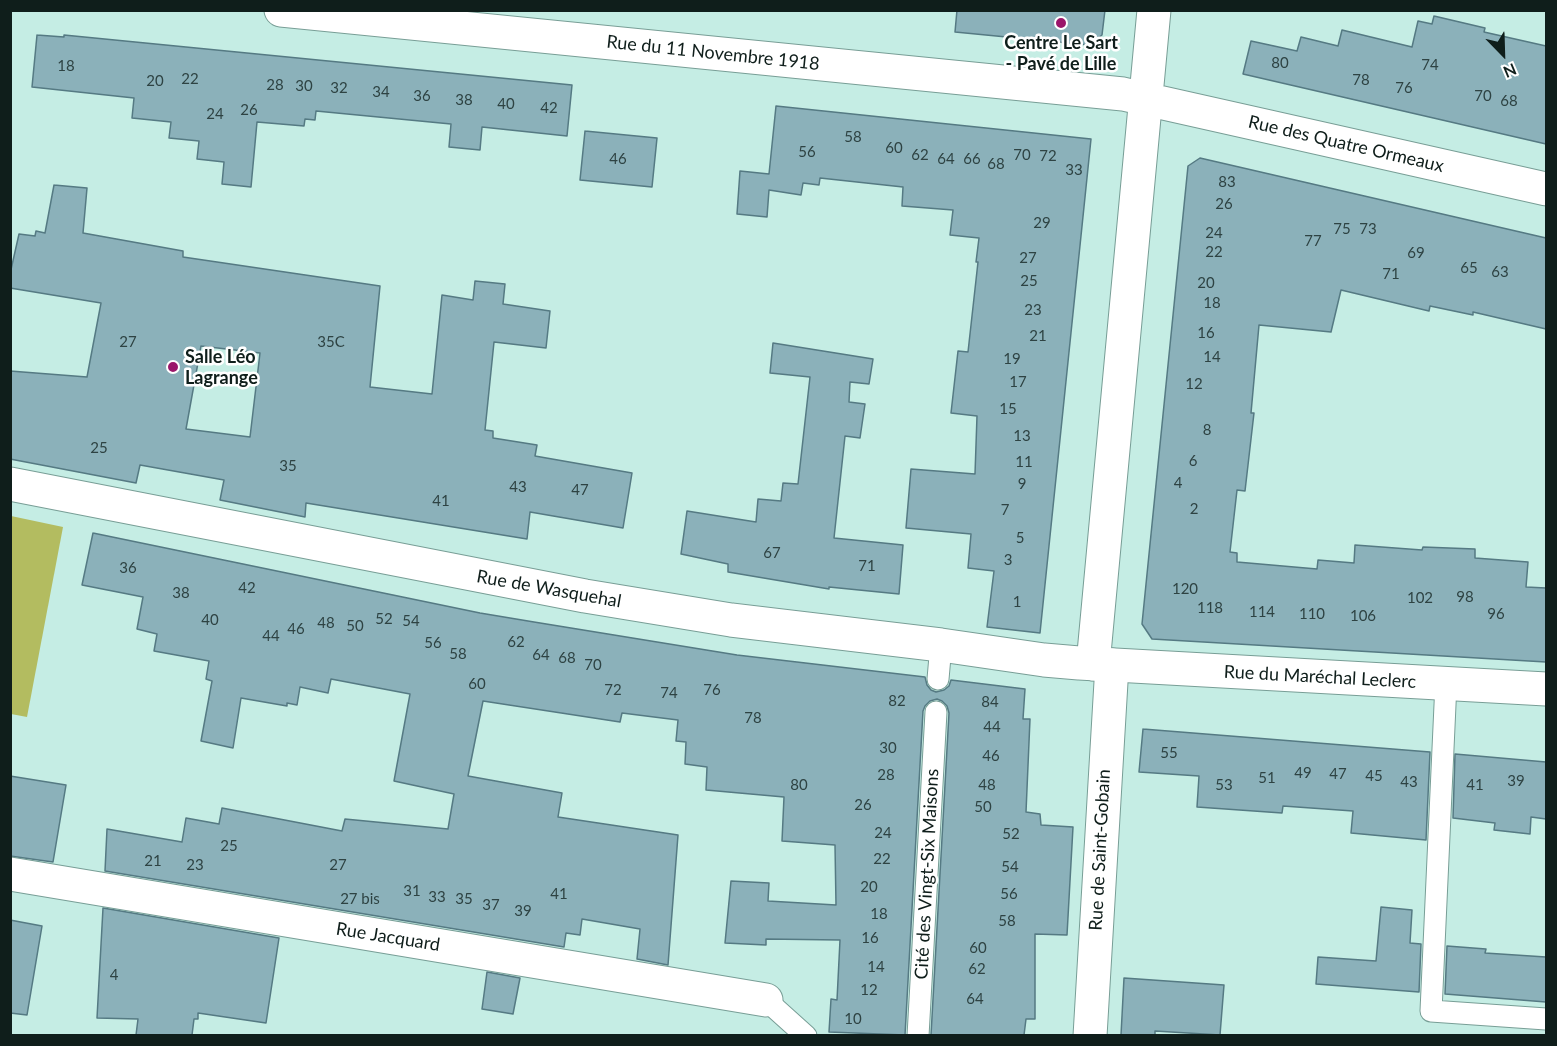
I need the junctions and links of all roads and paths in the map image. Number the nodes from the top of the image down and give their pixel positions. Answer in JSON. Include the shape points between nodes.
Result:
{"nodes":[{"id":1,"x":281,"y":10,"type":"edge"},
{"id":2,"x":1154,"y":10,"type":"edge"},
{"id":3,"x":1145,"y":98,"type":"junction"},
{"id":4,"x":1546,"y":189,"type":"edge"},
{"id":5,"x":10,"y":484,"type":"edge"},
{"id":6,"x":941,"y":645,"type":"junction"},
{"id":7,"x":1102,"y":665,"type":"junction"},
{"id":8,"x":938,"y":679,"type":"dead end"},
{"id":9,"x":1446,"y":683,"type":"junction"},
{"id":10,"x":1546,"y":689,"type":"edge"},
{"id":11,"x":936,"y":712,"type":"dead end"},
{"id":12,"x":10,"y":874,"type":"edge"},
{"id":13,"x":766,"y":1000,"type":"joint"},
{"id":14,"x":1546,"y":1018,"type":"edge"},
{"id":15,"x":806,"y":1035,"type":"edge"},
{"id":16,"x":918,"y":1035,"type":"edge"},
{"id":17,"x":1090,"y":1035,"type":"edge"}],
"edges":[{"from":1,"to":3,"type":"street","name":"Rue du 11 Novembre 1918"},
{"from":2,"to":3,"type":"street","name":"Rue de Saint-Gobain"},
{"from":3,"to":4,"type":"street","name":"Rue des Quatre Ormeaux"},
{"from":3,"to":7,"type":"street","name":"Rue de Saint-Gobain"},
{"from":5,"to":6,"type":"street","name":"Rue de Wasquehal","via":[[585,596],[731,620]]},
{"from":6,"to":7,"type":"street","name":"Rue de Wasquehal"},
{"from":6,"to":8,"type":"lane"},
{"from":7,"to":9,"type":"street","name":"Rue du Maréchal Leclerc"},
{"from":7,"to":17,"type":"street","name":"Rue de Saint-Gobain"},
{"from":9,"to":10,"type":"street","name":"Rue du Maréchal Leclerc"},
{"from":9,"to":14,"type":"lane","via":[[1431,1011]]},
{"from":11,"to":16,"type":"lane","name":"Cité des Vingt-Six Maisons"},
{"from":12,"to":13,"type":"street","name":"Rue Jacquard"},
{"from":13,"to":15,"type":"lane"}]}
